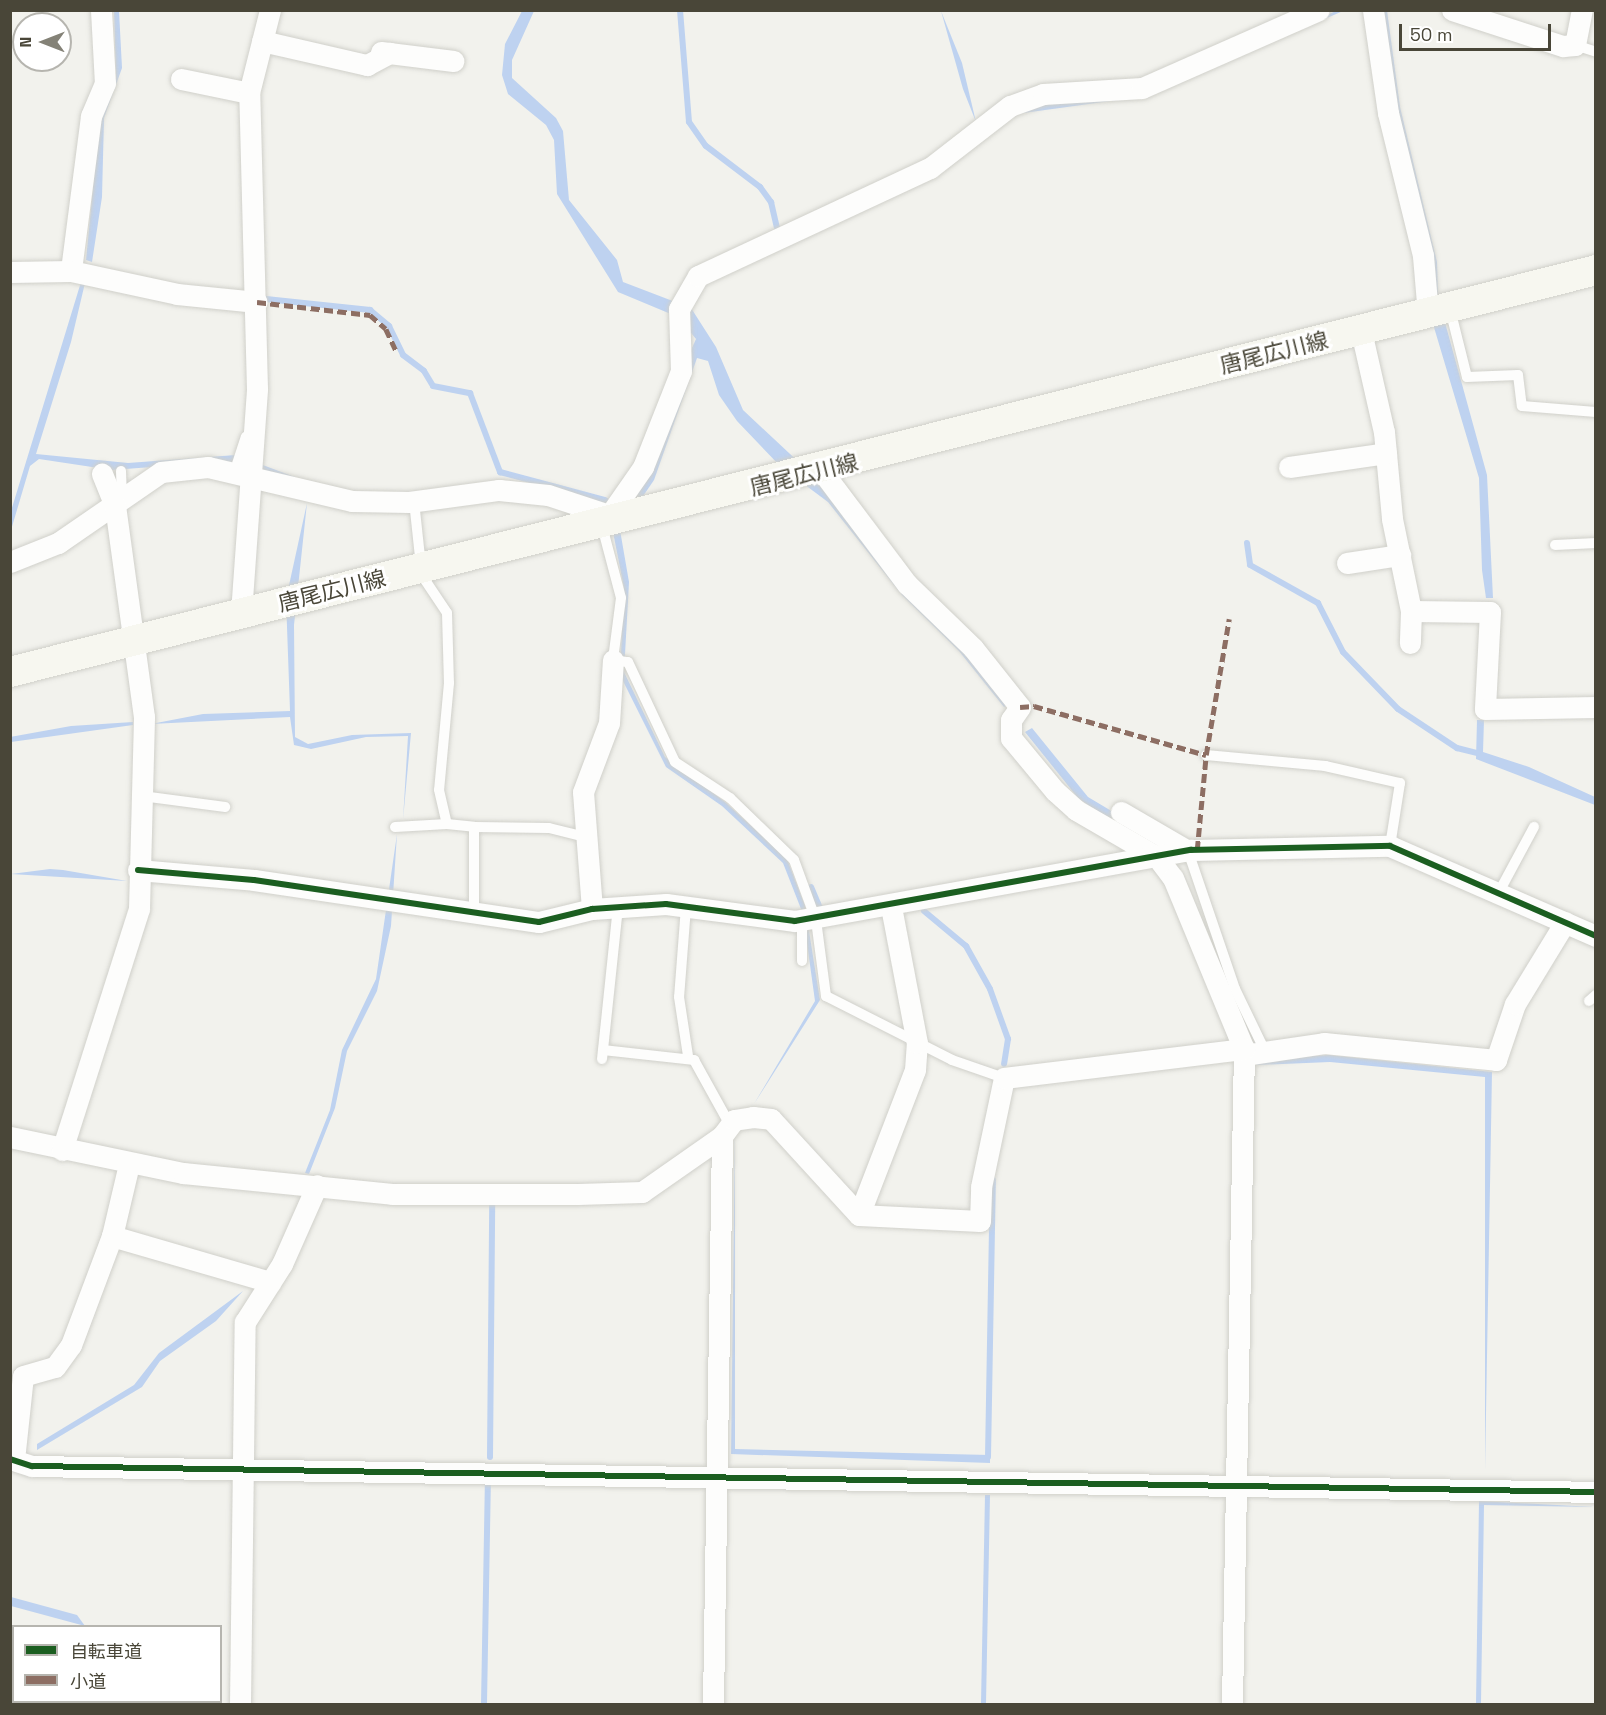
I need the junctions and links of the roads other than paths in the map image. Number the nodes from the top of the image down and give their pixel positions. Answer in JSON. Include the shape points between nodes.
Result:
{"nodes":[{"id":1,"x":101,"y":10,"type":"edge"},
{"id":2,"x":270,"y":10,"type":"edge"},
{"id":3,"x":1319,"y":10,"type":"edge"},
{"id":4,"x":1373,"y":10,"type":"edge"},
{"id":5,"x":1452,"y":10,"type":"edge"},
{"id":6,"x":1582,"y":10,"type":"edge"},
{"id":7,"x":262,"y":41,"type":"junction"},
{"id":8,"x":1575,"y":45,"type":"junction"},
{"id":9,"x":1596,"y":52,"type":"edge"},
{"id":10,"x":453,"y":62,"type":"dead end"},
{"id":11,"x":182,"y":79,"type":"dead end"},
{"id":12,"x":249,"y":93,"type":"junction"},
{"id":13,"x":1596,"y":270,"type":"edge"},
{"id":14,"x":71,"y":271,"type":"junction"},
{"id":15,"x":10,"y":272,"type":"edge"},
{"id":16,"x":257,"y":302,"type":"junction"},
{"id":17,"x":1438,"y":311,"type":"junction"},
{"id":18,"x":1361,"y":331,"type":"junction"},
{"id":19,"x":1596,"y":412,"type":"edge"},
{"id":20,"x":1386,"y":453,"type":"junction"},
{"id":21,"x":245,"y":465,"type":"junction"},
{"id":22,"x":1289,"y":467,"type":"dead end"},
{"id":23,"x":111,"y":472,"type":"dead end"},
{"id":24,"x":809,"y":473,"type":"junction"},
{"id":25,"x":414,"y":501,"type":"junction"},
{"id":26,"x":119,"y":503,"type":"junction"},
{"id":27,"x":611,"y":521,"type":"junction"},
{"id":28,"x":1596,"y":543,"type":"edge"},
{"id":29,"x":1555,"y":545,"type":"dead end"},
{"id":30,"x":1400,"y":555,"type":"junction"},
{"id":31,"x":10,"y":562,"type":"edge"},
{"id":32,"x":1347,"y":563,"type":"dead end"},
{"id":33,"x":420,"y":570,"type":"junction"},
{"id":34,"x":1411,"y":611,"type":"junction"},
{"id":35,"x":241,"y":614,"type":"junction"},
{"id":36,"x":135,"y":642,"type":"junction"},
{"id":37,"x":1410,"y":643,"type":"dead end"},
{"id":38,"x":613,"y":660,"type":"junction"},
{"id":39,"x":10,"y":672,"type":"edge"},
{"id":40,"x":1596,"y":707,"type":"edge"},
{"id":41,"x":1206,"y":755,"type":"dead end"},
{"id":42,"x":142,"y":796,"type":"junction"},
{"id":43,"x":225,"y":807,"type":"dead end"},
{"id":44,"x":1121,"y":812,"type":"dead end"},
{"id":45,"x":447,"y":824,"type":"junction"},
{"id":46,"x":395,"y":827,"type":"dead end"},
{"id":47,"x":474,"y":827,"type":"junction"},
{"id":48,"x":1534,"y":827,"type":"dead end"},
{"id":49,"x":585,"y":837,"type":"junction"},
{"id":50,"x":1390,"y":846,"type":"junction"},
{"id":51,"x":1188,"y":851,"type":"junction"},
{"id":52,"x":1156,"y":857,"type":"junction"},
{"id":53,"x":138,"y":870,"type":"junction"},
{"id":54,"x":1499,"y":892,"type":"junction"},
{"id":55,"x":618,"y":906,"type":"junction"},
{"id":56,"x":686,"y":907,"type":"junction"},
{"id":57,"x":891,"y":907,"type":"junction"},
{"id":58,"x":592,"y":909,"type":"junction"},
{"id":59,"x":474,"y":912,"type":"junction"},
{"id":60,"x":809,"y":921,"type":"junction"},
{"id":61,"x":1565,"y":922,"type":"junction"},
{"id":62,"x":1595,"y":935,"type":"edge"},
{"id":63,"x":802,"y":961,"type":"dead end"},
{"id":64,"x":917,"y":1043,"type":"junction"},
{"id":65,"x":1250,"y":1051,"type":"junction"},
{"id":66,"x":688,"y":1056,"type":"junction"},
{"id":67,"x":1004,"y":1078,"type":"junction"},
{"id":68,"x":726,"y":1130,"type":"junction"},
{"id":69,"x":10,"y":1137,"type":"edge"},
{"id":70,"x":62,"y":1150,"type":"junction"},
{"id":71,"x":129,"y":1164,"type":"junction"},
{"id":72,"x":317,"y":1185,"type":"junction"},
{"id":73,"x":859,"y":1215,"type":"junction"},
{"id":74,"x":112,"y":1236,"type":"junction"},
{"id":75,"x":270,"y":1282,"type":"junction"},
{"id":76,"x":12,"y":1459,"type":"edge"},
{"id":77,"x":243,"y":1470,"type":"junction"},
{"id":78,"x":718,"y":1477,"type":"junction"},
{"id":79,"x":1237,"y":1486,"type":"junction"},
{"id":80,"x":1596,"y":1492,"type":"edge"},
{"id":81,"x":240,"y":1704,"type":"edge"},
{"id":82,"x":713,"y":1704,"type":"edge"},
{"id":83,"x":1232,"y":1704,"type":"edge"}],
"edges":[{"from":1,"to":14,"type":"street","via":[[105,83],[91,116]]},
{"from":2,"to":7,"type":"street"},
{"from":3,"to":27,"type":"street","via":[[1142,88],[1043,94],[1010,106],[930,168],[698,276],[681,311],[681,371],[643,467]]},
{"from":4,"to":17,"type":"street","via":[[1388,113]]},
{"from":5,"to":8,"type":"street","via":[[1455,16]]},
{"from":6,"to":8,"type":"street"},
{"from":7,"to":10,"type":"street","via":[[367,65],[385,52]]},
{"from":7,"to":12,"type":"street"},
{"from":8,"to":9,"type":"lane"},
{"from":11,"to":12,"type":"street"},
{"from":12,"to":16,"type":"street"},
{"from":13,"to":17,"type":"main road","name":"唐尾広川線"},
{"from":14,"to":15,"type":"street"},
{"from":14,"to":16,"type":"street","via":[[177,294]]},
{"from":16,"to":21,"type":"street","via":[[256,407]]},
{"from":17,"to":18,"type":"main road","name":"唐尾広川線"},
{"from":17,"to":19,"type":"lane","via":[[1467,377],[1518,375],[1522,406]]},
{"from":18,"to":20,"type":"street"},
{"from":18,"to":24,"type":"main road","name":"唐尾広川線"},
{"from":20,"to":22,"type":"street"},
{"from":20,"to":30,"type":"street"},
{"from":21,"to":25,"type":"street","via":[[352,501]]},
{"from":21,"to":26,"type":"street","via":[[161,472]]},
{"from":21,"to":35,"type":"street"},
{"from":23,"to":26,"type":"street"},
{"from":24,"to":27,"type":"main road","name":"唐尾広川線"},
{"from":24,"to":52,"type":"street","via":[[907,584],[973,648],[1020,708],[1011,720],[1011,738],[1055,791],[1076,810]]},
{"from":25,"to":27,"type":"street","via":[[499,490],[548,495]]},
{"from":25,"to":33,"type":"lane"},
{"from":26,"to":31,"type":"street","via":[[58,543]]},
{"from":26,"to":36,"type":"street"},
{"from":27,"to":33,"type":"main road","name":"唐尾広川線"},
{"from":27,"to":38,"type":"lane","via":[[621,598]]},
{"from":28,"to":29,"type":"lane"},
{"from":30,"to":32,"type":"street"},
{"from":30,"to":34,"type":"street"},
{"from":33,"to":35,"type":"main road","name":"唐尾広川線"},
{"from":33,"to":45,"type":"lane","via":[[440,596],[450,637],[439,790]]},
{"from":34,"to":37,"type":"street"},
{"from":34,"to":40,"type":"street","via":[[1490,612],[1485,709]]},
{"from":35,"to":36,"type":"main road","name":"唐尾広川線"},
{"from":36,"to":39,"type":"main road","name":"唐尾広川線"},
{"from":36,"to":42,"type":"street","via":[[144,717]]},
{"from":38,"to":49,"type":"street","via":[[609,723],[583,792]]},
{"from":38,"to":60,"type":"lane","via":[[628,662],[675,762],[730,798],[794,860]]},
{"from":41,"to":50,"type":"lane","via":[[1325,766],[1400,783]]},
{"from":42,"to":43,"type":"lane"},
{"from":42,"to":53,"type":"street"},
{"from":44,"to":51,"type":"street"},
{"from":45,"to":46,"type":"lane"},
{"from":45,"to":47,"type":"lane"},
{"from":47,"to":49,"type":"lane","via":[[549,828]]},
{"from":47,"to":59,"type":"lane"},
{"from":48,"to":54,"type":"lane"},
{"from":49,"to":58,"type":"street"},
{"from":50,"to":51,"type":"street"},
{"from":50,"to":54,"type":"street"},
{"from":51,"to":52,"type":"street"},
{"from":51,"to":65,"type":"lane","via":[[1236,989]]},
{"from":52,"to":57,"type":"street"},
{"from":52,"to":65,"type":"street","via":[[1173,878]]},
{"from":53,"to":59,"type":"street","via":[[254,880]]},
{"from":53,"to":70,"type":"street","via":[[139,909]]},
{"from":54,"to":61,"type":"street"},
{"from":55,"to":56,"type":"street"},
{"from":55,"to":58,"type":"street"},
{"from":55,"to":66,"type":"lane","via":[[603,1054]]},
{"from":56,"to":60,"type":"street"},
{"from":56,"to":66,"type":"lane","via":[[679,998]]},
{"from":57,"to":60,"type":"street"},
{"from":57,"to":64,"type":"street"},
{"from":58,"to":59,"type":"street","via":[[539,922]]},
{"from":60,"to":63,"type":"lane"},
{"from":60,"to":64,"type":"lane","via":[[826,996]]},
{"from":61,"to":62,"type":"street"},
{"from":61,"to":65,"type":"street","via":[[1515,1004],[1496,1060],[1324,1043]]},
{"from":64,"to":67,"type":"lane"},
{"from":64,"to":73,"type":"street","via":[[903,1108]]},
{"from":65,"to":67,"type":"street"},
{"from":65,"to":79,"type":"street"},
{"from":66,"to":68,"type":"lane","via":[[702,1069]]},
{"from":67,"to":73,"type":"street","via":[[981,1187],[980,1221]]},
{"from":68,"to":72,"type":"street","via":[[642,1192],[392,1194]]},
{"from":68,"to":73,"type":"street","via":[[753,1117],[771,1119]]},
{"from":68,"to":78,"type":"street"},
{"from":69,"to":70,"type":"street"},
{"from":70,"to":71,"type":"street"},
{"from":71,"to":72,"type":"street"},
{"from":71,"to":74,"type":"street"},
{"from":72,"to":75,"type":"street"},
{"from":74,"to":75,"type":"street"},
{"from":74,"to":76,"type":"street","via":[[71,1345],[55,1367],[23,1376]]},
{"from":75,"to":77,"type":"street","via":[[245,1322]]},
{"from":76,"to":77,"type":"street","via":[[32,1466]]},
{"from":77,"to":78,"type":"street"},
{"from":77,"to":81,"type":"street"},
{"from":78,"to":79,"type":"street"},
{"from":78,"to":82,"type":"street"},
{"from":79,"to":80,"type":"street"},
{"from":79,"to":83,"type":"street"}]}
